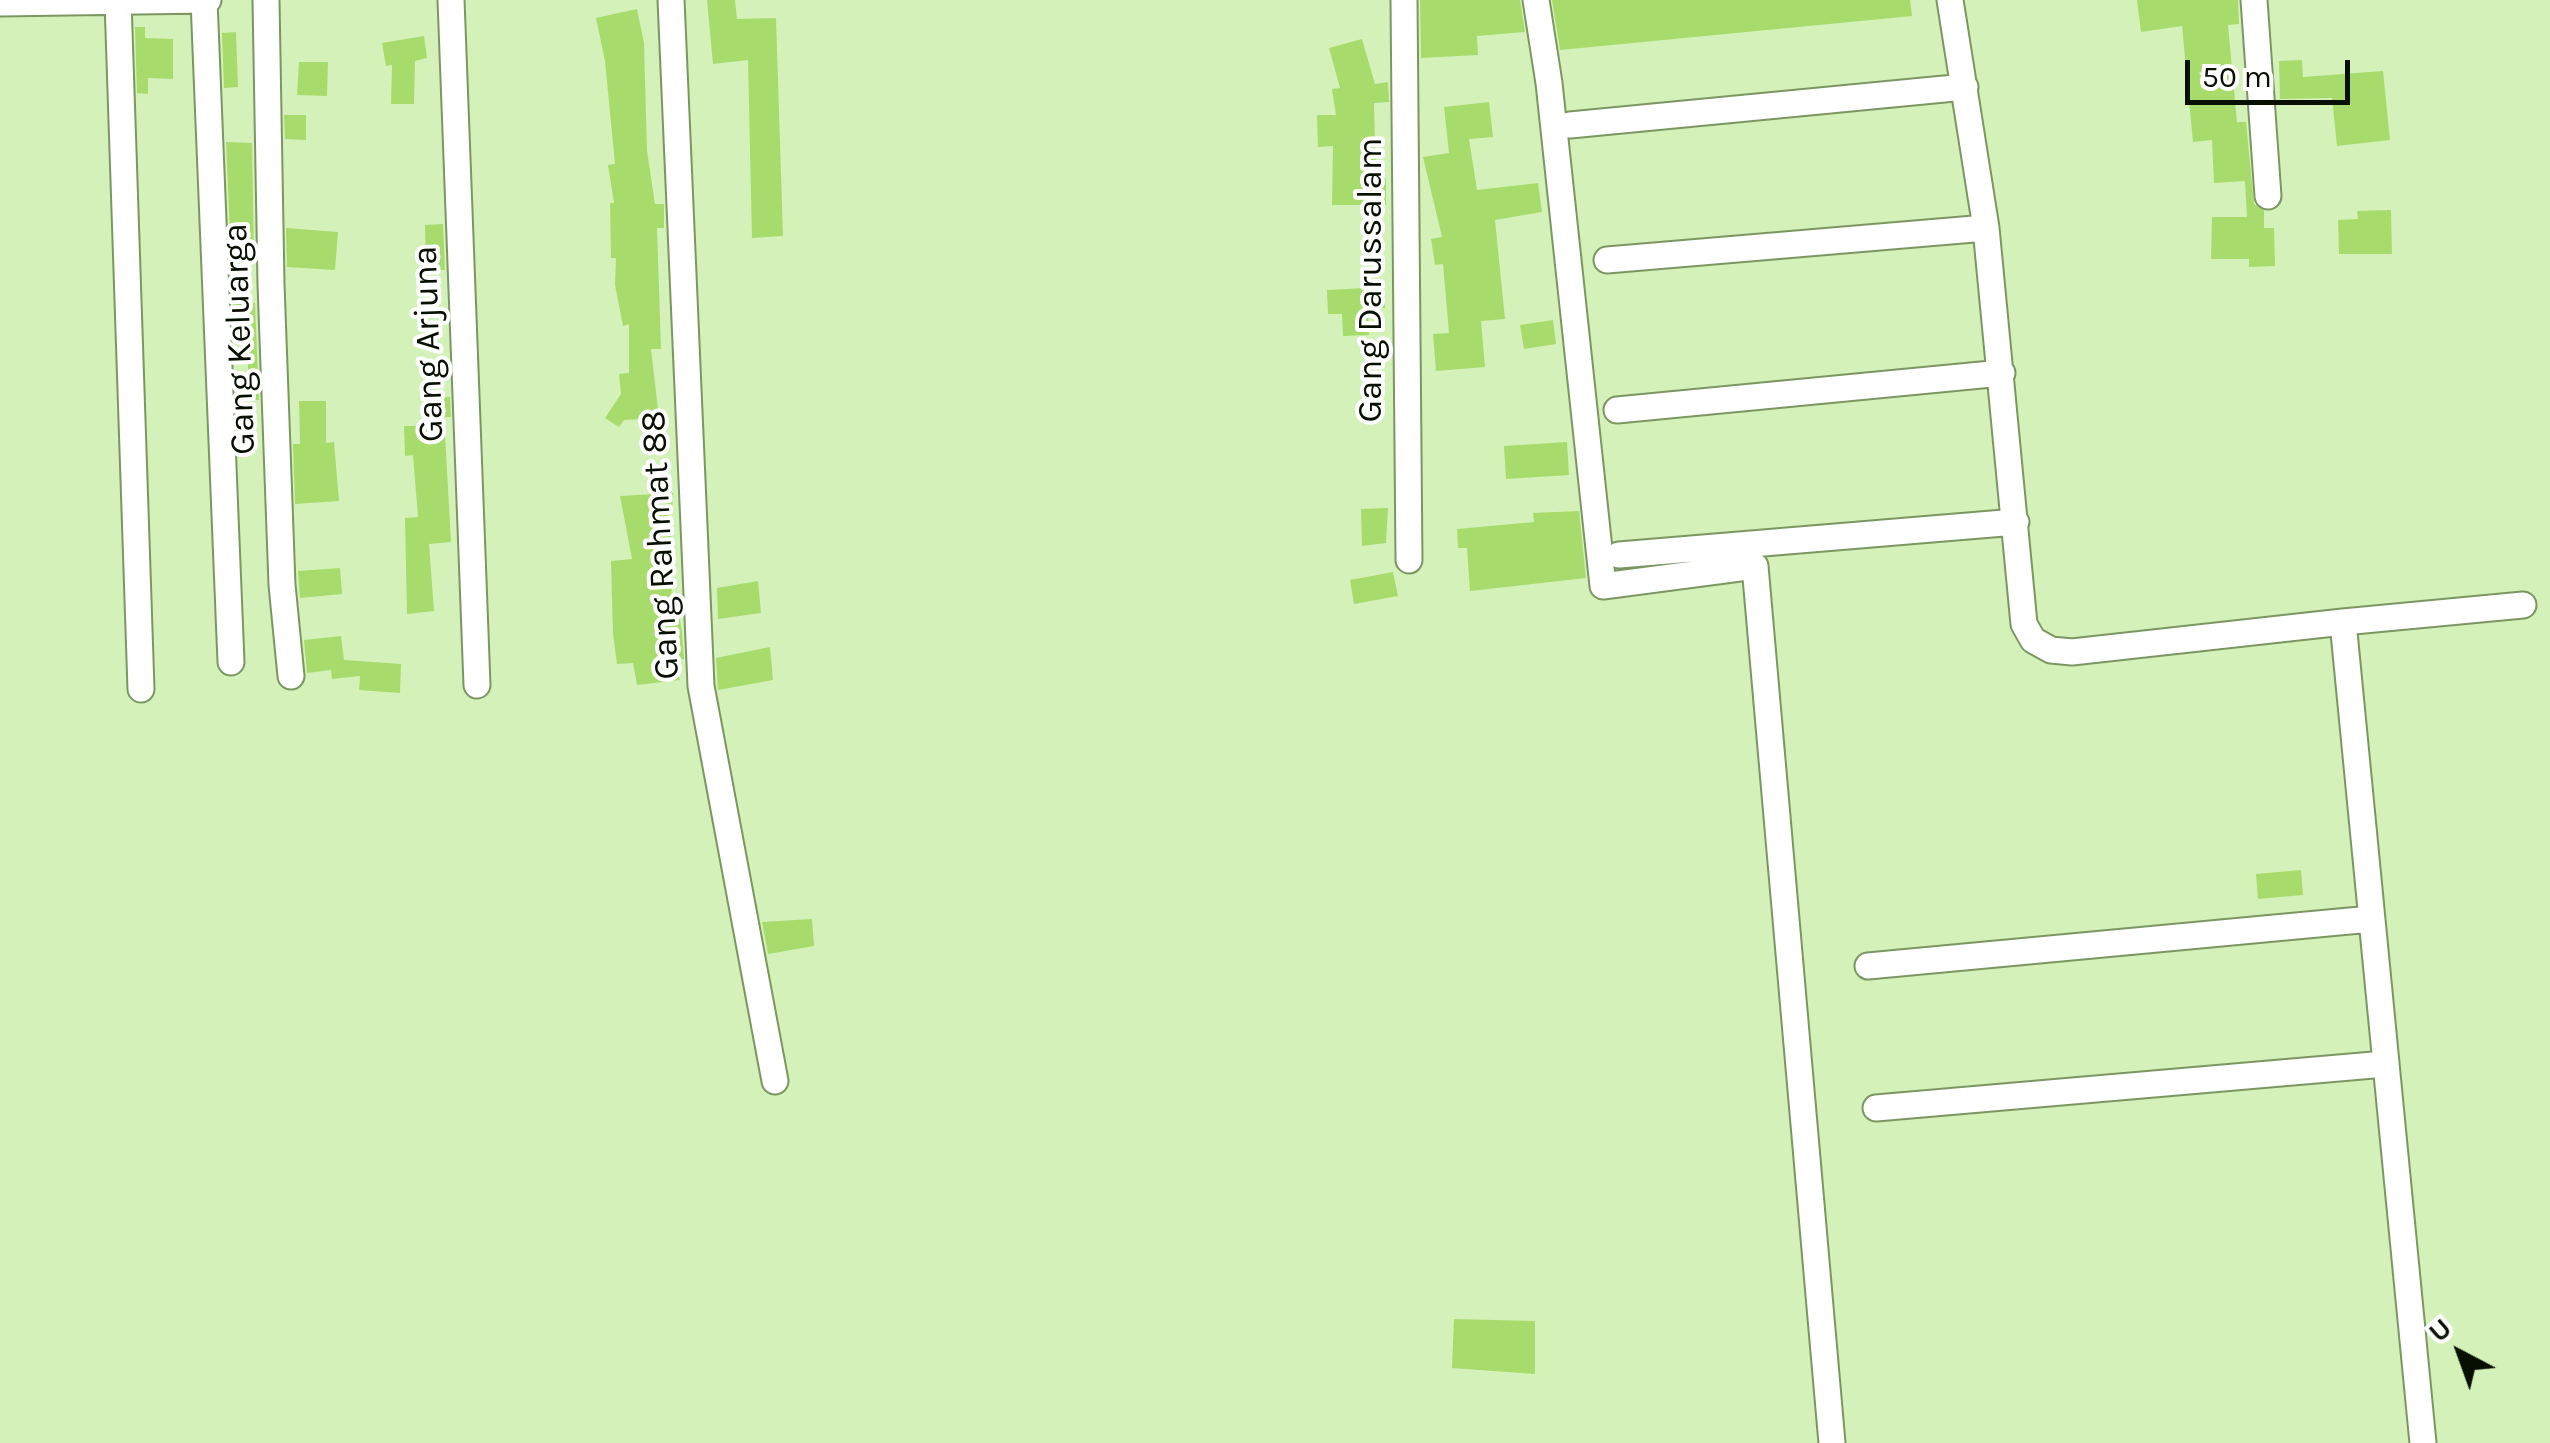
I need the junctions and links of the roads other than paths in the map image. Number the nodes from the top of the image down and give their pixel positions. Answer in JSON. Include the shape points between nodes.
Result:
{"nodes":[{"id":1,"x":206,"y":0,"type":"edge"},
{"id":2,"x":266,"y":0,"type":"edge"},
{"id":3,"x":451,"y":0,"type":"edge"},
{"id":4,"x":671,"y":0,"type":"edge"},
{"id":5,"x":1404,"y":0,"type":"edge"},
{"id":6,"x":1536,"y":0,"type":"edge"},
{"id":7,"x":1950,"y":0,"type":"edge"},
{"id":8,"x":2254,"y":0,"type":"edge"},
{"id":9,"x":118,"y":1,"type":"edge"},
{"id":10,"x":0,"y":2,"type":"edge"},
{"id":11,"x":1965,"y":88,"type":"junction"},
{"id":12,"x":1570,"y":125,"type":"dead end"},
{"id":13,"x":2268,"y":196,"type":"dead end"},
{"id":14,"x":1986,"y":228,"type":"junction"},
{"id":15,"x":1607,"y":260,"type":"dead end"},
{"id":16,"x":2002,"y":373,"type":"junction"},
{"id":17,"x":1617,"y":410,"type":"dead end"},
{"id":18,"x":2016,"y":522,"type":"junction"},
{"id":19,"x":1619,"y":555,"type":"dead end"},
{"id":20,"x":1409,"y":560,"type":"dead end"},
{"id":21,"x":2523,"y":605,"type":"dead end"},
{"id":22,"x":2343,"y":622,"type":"junction"},
{"id":23,"x":231,"y":662,"type":"dead end"},
{"id":24,"x":290,"y":676,"type":"dead end"},
{"id":25,"x":477,"y":686,"type":"dead end"},
{"id":26,"x":141,"y":690,"type":"dead end"},
{"id":27,"x":2371,"y":919,"type":"junction"},
{"id":28,"x":1868,"y":966,"type":"dead end"},
{"id":29,"x":2385,"y":1064,"type":"junction"},
{"id":30,"x":775,"y":1081,"type":"dead end"},
{"id":31,"x":1876,"y":1108,"type":"dead end"},
{"id":32,"x":1832,"y":1443,"type":"edge"},
{"id":33,"x":2424,"y":1443,"type":"edge"}],
"edges":[{"from":1,"to":9,"type":"street"},
{"from":1,"to":23,"type":"street"},
{"from":2,"to":24,"type":"street","name":"Gang Keluarga","via":[[271,284]]},
{"from":3,"to":25,"type":"street","name":"Gang Arjuna"},
{"from":4,"to":30,"type":"street","name":"Gang Rahmat 88","via":[[701,686]]},
{"from":5,"to":20,"type":"street","name":"Gang Darussalam"},
{"from":6,"to":32,"type":"street","via":[[1603,586],[1755,566]]},
{"from":7,"to":11,"type":"street"},
{"from":8,"to":13,"type":"street"},
{"from":9,"to":10,"type":"street"},
{"from":9,"to":26,"type":"street"},
{"from":11,"to":12,"type":"street"},
{"from":11,"to":14,"type":"street"},
{"from":14,"to":15,"type":"street"},
{"from":14,"to":16,"type":"street"},
{"from":16,"to":17,"type":"street"},
{"from":16,"to":18,"type":"street"},
{"from":18,"to":19,"type":"street"},
{"from":18,"to":22,"type":"street","via":[[2024,624],[2033,640],[2051,650]]},
{"from":21,"to":22,"type":"street"},
{"from":22,"to":27,"type":"street"},
{"from":27,"to":28,"type":"street"},
{"from":27,"to":29,"type":"street"},
{"from":29,"to":31,"type":"street"},
{"from":29,"to":33,"type":"street"}]}
